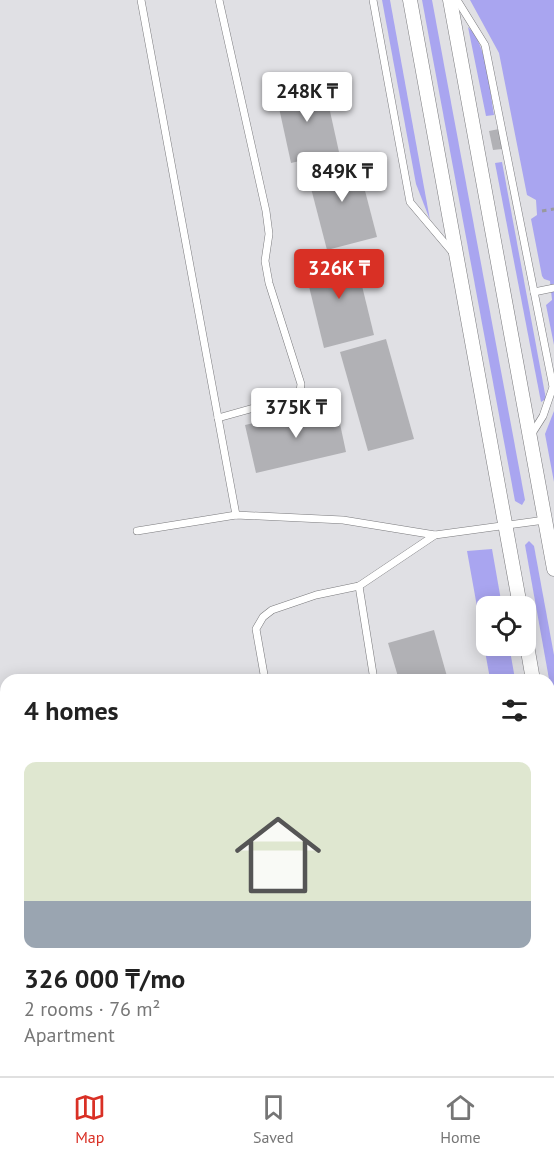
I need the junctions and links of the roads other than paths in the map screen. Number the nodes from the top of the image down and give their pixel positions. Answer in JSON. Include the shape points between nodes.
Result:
{"nodes":[{"id":1,"x":141,"y":0,"type":"edge"},
{"id":2,"x":219,"y":0,"type":"edge"},
{"id":3,"x":373,"y":0,"type":"edge"},
{"id":4,"x":410,"y":0,"type":"edge"},
{"id":5,"x":450,"y":0,"type":"edge"},
{"id":6,"x":457,"y":0,"type":"edge"},
{"id":7,"x":456,"y":257,"type":"junction"},
{"id":8,"x":554,"y":288,"type":"edge"},
{"id":9,"x":534,"y":292,"type":"junction"},
{"id":10,"x":553,"y":387,"type":"edge"},
{"id":11,"x":218,"y":418,"type":"junction"},
{"id":12,"x":530,"y":437,"type":"junction"},
{"id":13,"x":236,"y":515,"type":"junction"},
{"id":14,"x":545,"y":520,"type":"junction"},
{"id":15,"x":505,"y":526,"type":"junction"},
{"id":16,"x":137,"y":531,"type":"dead end"},
{"id":17,"x":435,"y":536,"type":"junction"},
{"id":18,"x":554,"y":569,"type":"edge"},
{"id":19,"x":359,"y":586,"type":"junction"},
{"id":20,"x":518,"y":596,"type":"edge"},
{"id":21,"x":529,"y":656,"type":"edge"},
{"id":22,"x":264,"y":674,"type":"edge"},
{"id":23,"x":373,"y":674,"type":"edge"},
{"id":24,"x":532,"y":674,"type":"edge"}],
"edges":[{"from":1,"to":11,"type":"lane"},
{"from":2,"to":11,"type":"lane","via":[[266,211],[269,234],[265,261],[269,283],[301,384],[293,397]]},
{"from":3,"to":7,"type":"lane","via":[[410,202]]},
{"from":4,"to":7,"type":"street"},
{"from":5,"to":12,"type":"street"},
{"from":6,"to":9,"type":"lane","via":[[485,45]]},
{"from":7,"to":15,"type":"street"},
{"from":8,"to":9,"type":"lane"},
{"from":9,"to":10,"type":"lane"},
{"from":10,"to":12,"type":"lane","via":[[543,416]]},
{"from":11,"to":13,"type":"lane"},
{"from":12,"to":14,"type":"street"},
{"from":13,"to":16,"type":"lane"},
{"from":13,"to":17,"type":"lane","via":[[343,520]]},
{"from":14,"to":15,"type":"lane"},
{"from":14,"to":18,"type":"street"},
{"from":15,"to":17,"type":"lane"},
{"from":15,"to":20,"type":"street"},
{"from":17,"to":19,"type":"lane"},
{"from":19,"to":22,"type":"lane","via":[[316,595],[272,610],[263,617],[256,629]]},
{"from":19,"to":23,"type":"lane"},
{"from":21,"to":24,"type":"street"}]}
